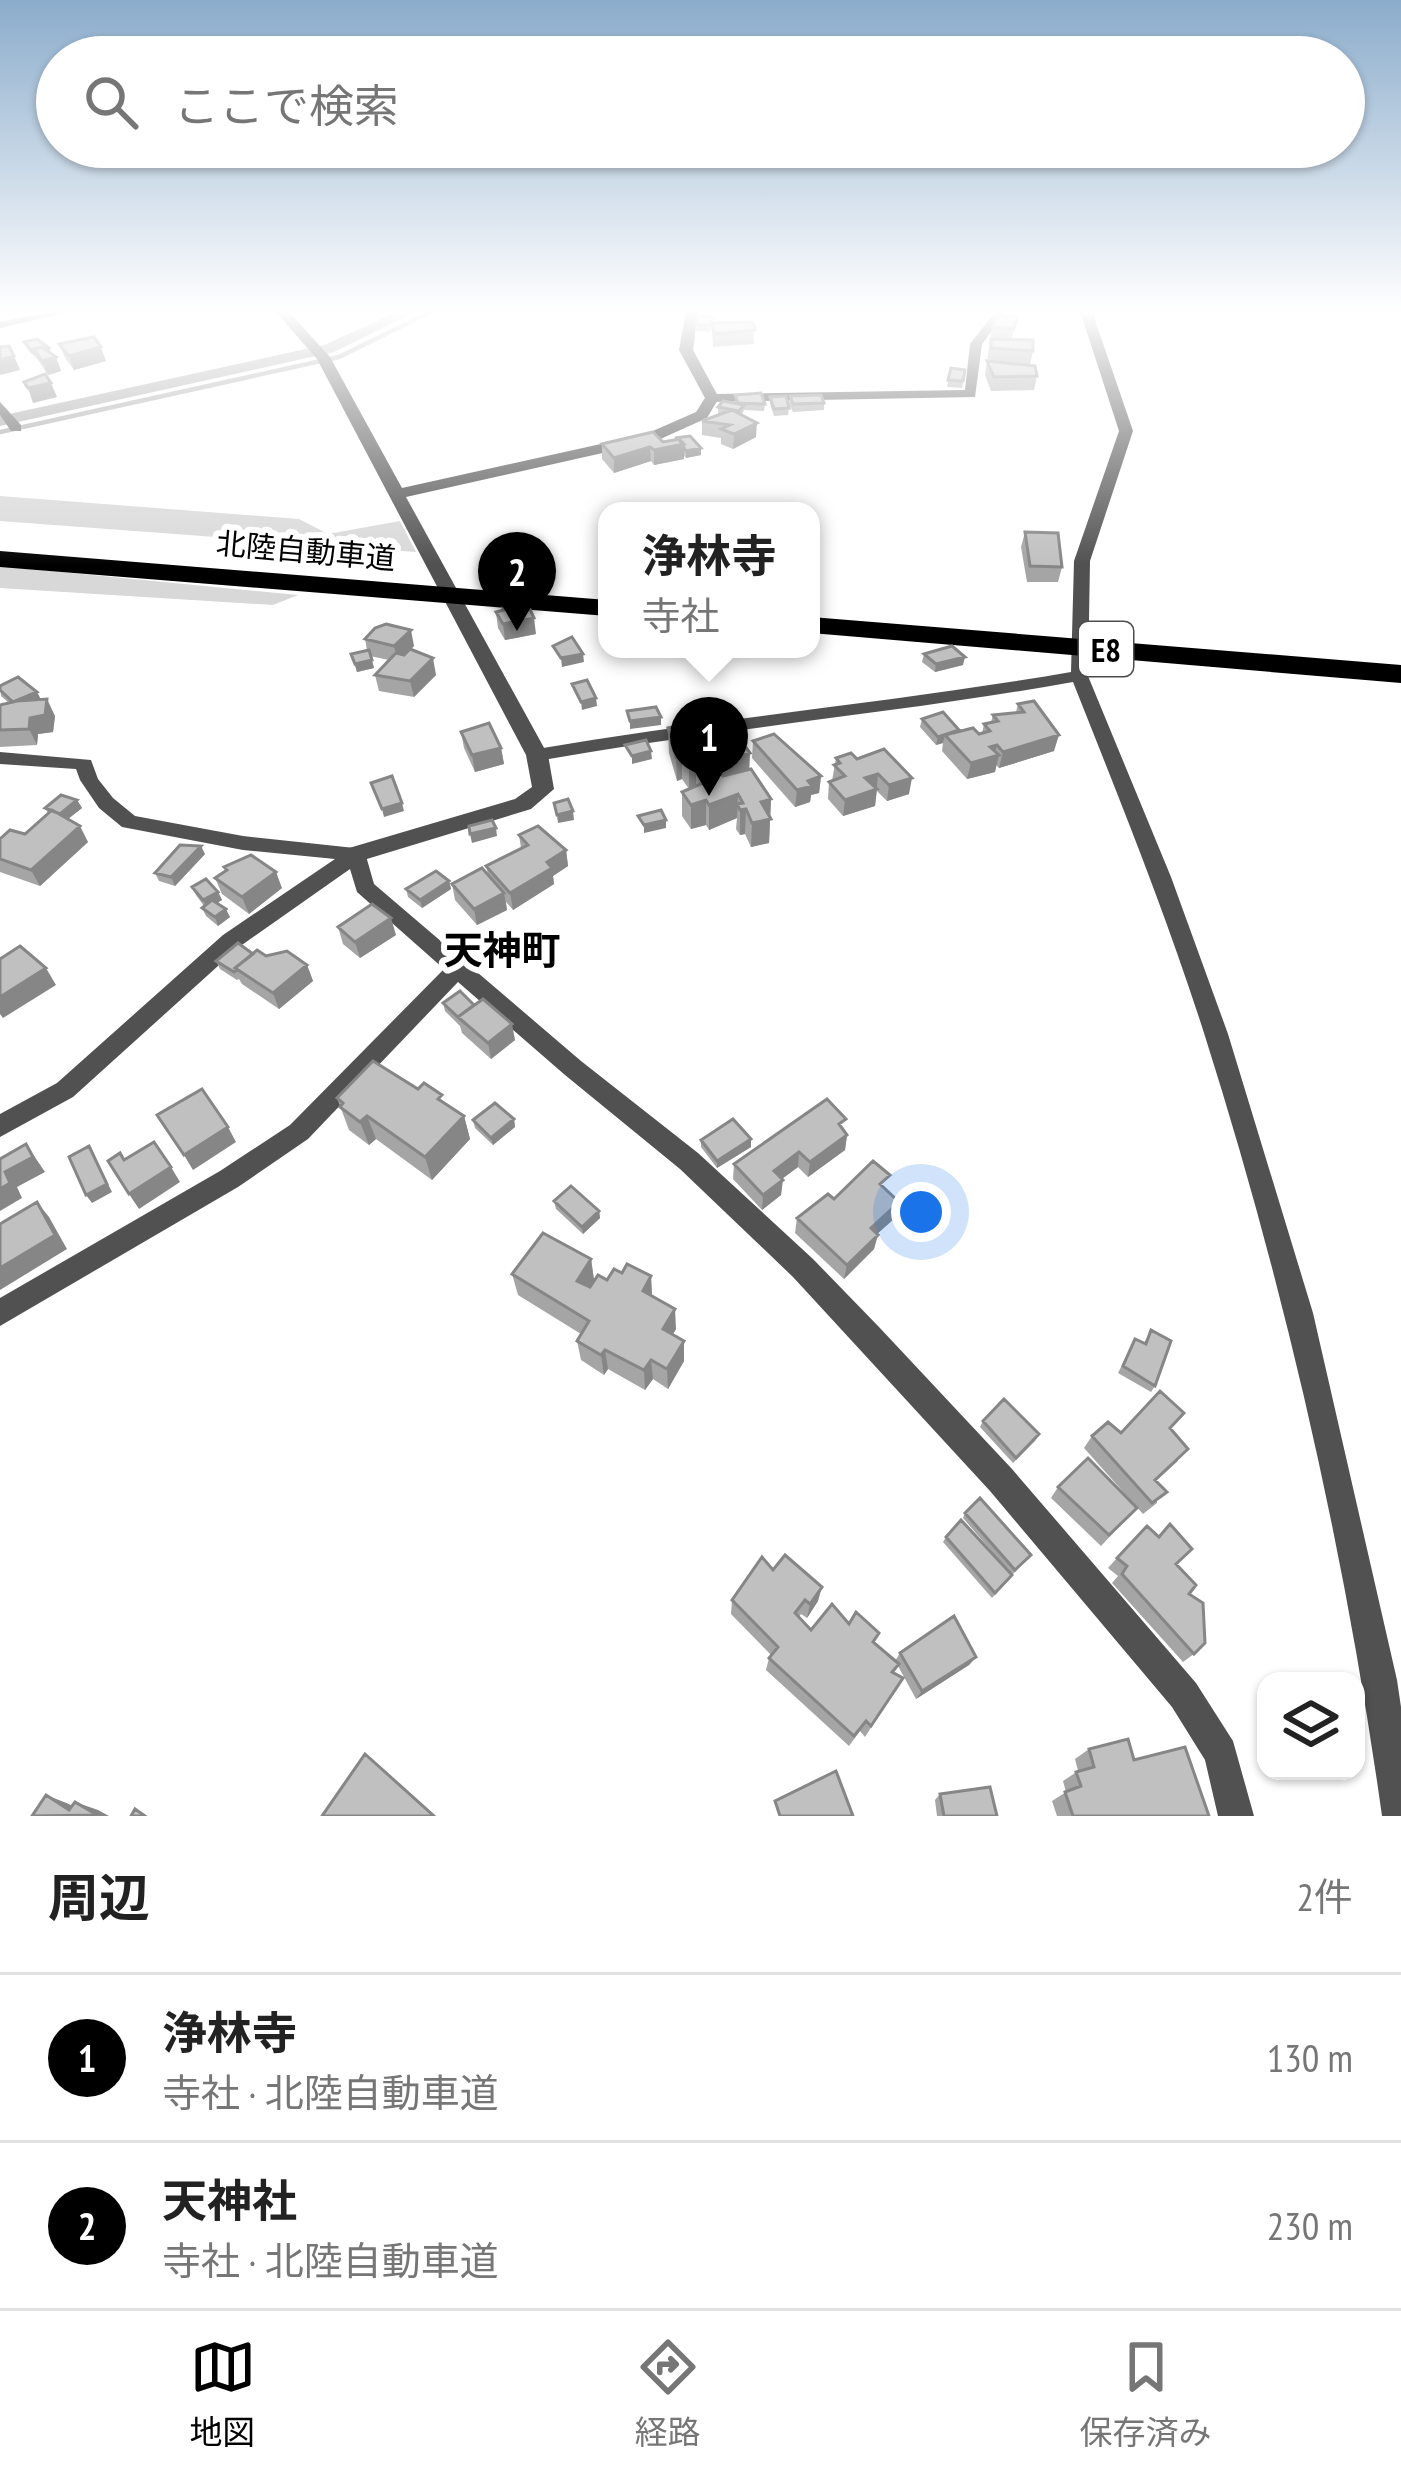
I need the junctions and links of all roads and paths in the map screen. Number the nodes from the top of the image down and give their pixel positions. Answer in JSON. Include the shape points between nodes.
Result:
{"nodes":[{"id":1,"x":343,"y":396,"type":"edge"},
{"id":2,"x":857,"y":396,"type":"edge"},
{"id":3,"x":1114,"y":396,"type":"edge"},
{"id":4,"x":712,"y":398,"type":"joint"},
{"id":5,"x":0,"y":406,"type":"edge"},
{"id":6,"x":16,"y":428,"type":"dead end"},
{"id":7,"x":398,"y":494,"type":"junction"},
{"id":8,"x":0,"y":539,"type":"edge"},
{"id":9,"x":0,"y":559,"type":"edge"},
{"id":10,"x":317,"y":573,"type":"junction"},
{"id":11,"x":598,"y":586,"type":"edge"},
{"id":12,"x":820,"y":605,"type":"edge"},
{"id":13,"x":598,"y":607,"type":"edge"},
{"id":14,"x":820,"y":627,"type":"edge"},
{"id":15,"x":1401,"y":651,"type":"edge"},
{"id":16,"x":1401,"y":674,"type":"edge"},
{"id":17,"x":1079,"y":676,"type":"junction"},
{"id":18,"x":536,"y":755,"type":"junction"},
{"id":19,"x":0,"y":758,"type":"edge"},
{"id":20,"x":357,"y":854,"type":"junction"},
{"id":21,"x":458,"y":968,"type":"junction"},
{"id":22,"x":0,"y":1126,"type":"edge"},
{"id":23,"x":0,"y":1313,"type":"edge"},
{"id":24,"x":1236,"y":1816,"type":"edge"},
{"id":25,"x":1400,"y":1816,"type":"edge"}],
"edges":[{"from":1,"to":7,"type":"street"},
{"from":2,"to":4,"type":"street"},
{"from":3,"to":17,"type":"street","via":[[1126,431],[1082,561]]},
{"from":4,"to":7,"type":"street","via":[[702,415],[651,437]]},
{"from":5,"to":6,"type":"street"},
{"from":7,"to":18,"type":"street"},
{"from":8,"to":10,"type":"highway","name":"北陸自動車道"},
{"from":9,"to":10,"type":"highway","name":"北陸自動車道"},
{"from":10,"to":11,"type":"highway","name":"北陸自動車道"},
{"from":10,"to":13,"type":"highway","name":"北陸自動車道"},
{"from":12,"to":15,"type":"highway","number":"E8"},
{"from":14,"to":16,"type":"highway","number":"E8"},
{"from":17,"to":18,"type":"street"},
{"from":17,"to":25,"type":"street","via":[[1216,1034],[1299,1312],[1380,1680]]},
{"from":18,"to":20,"type":"street","via":[[543,789],[523,805]]},
{"from":19,"to":20,"type":"street","via":[[85,764],[89,781],[129,822]]},
{"from":20,"to":21,"type":"street","via":[[364,886]]},
{"from":20,"to":22,"type":"street","via":[[231,941],[65,1090]]},
{"from":21,"to":23,"type":"street","via":[[299,1132]]},
{"from":21,"to":24,"type":"street","via":[[803,1268],[1001,1480],[1184,1694],[1221,1753]]}]}
